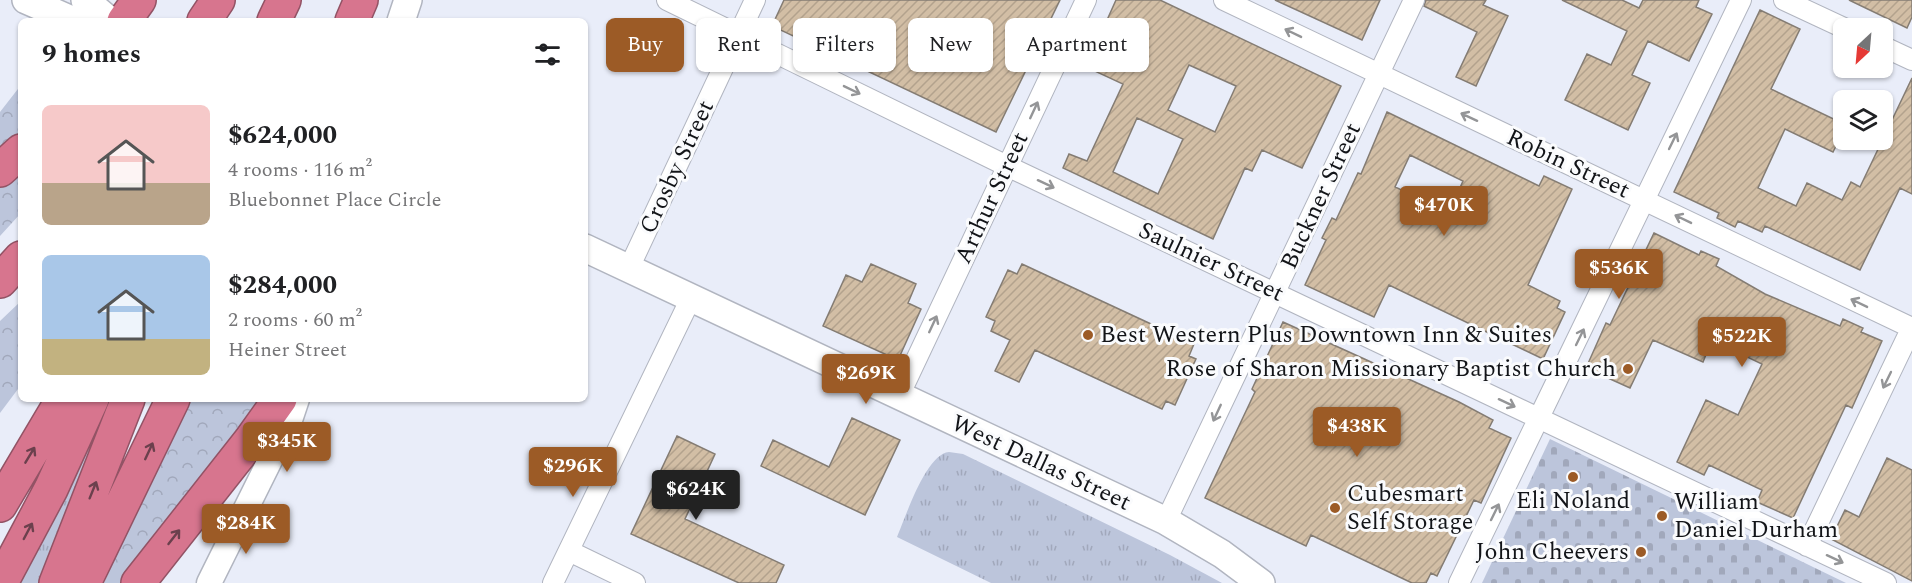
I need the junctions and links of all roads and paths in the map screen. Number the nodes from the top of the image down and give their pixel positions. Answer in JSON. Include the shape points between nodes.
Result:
{"nodes":[{"id":1,"x":26,"y":0,"type":"edge"},
{"id":2,"x":85,"y":0,"type":"edge"},
{"id":3,"x":120,"y":0,"type":"edge"},
{"id":4,"x":139,"y":0,"type":"edge"},
{"id":5,"x":218,"y":0,"type":"edge"},
{"id":6,"x":284,"y":0,"type":"edge"},
{"id":7,"x":362,"y":0,"type":"edge"},
{"id":8,"x":408,"y":0,"type":"edge"},
{"id":9,"x":667,"y":0,"type":"edge"},
{"id":10,"x":755,"y":0,"type":"edge"},
{"id":11,"x":1086,"y":0,"type":"edge"},
{"id":12,"x":1224,"y":0,"type":"edge"},
{"id":13,"x":1414,"y":0,"type":"edge"},
{"id":14,"x":1741,"y":0,"type":"edge"},
{"id":15,"x":1784,"y":0,"type":"edge"},
{"id":16,"x":67,"y":18,"type":"edge"},
{"id":17,"x":106,"y":18,"type":"edge"},
{"id":18,"x":111,"y":18,"type":"edge"},
{"id":19,"x":126,"y":18,"type":"edge"},
{"id":20,"x":206,"y":18,"type":"edge"},
{"id":21,"x":275,"y":18,"type":"edge"},
{"id":22,"x":353,"y":18,"type":"edge"},
{"id":23,"x":401,"y":18,"type":"edge"},
{"id":24,"x":705,"y":18,"type":"edge"},
{"id":25,"x":747,"y":18,"type":"edge"},
{"id":26,"x":1833,"y":23,"type":"edge"},
{"id":27,"x":1893,"y":51,"type":"edge"},
{"id":28,"x":781,"y":55,"type":"edge"},
{"id":29,"x":1912,"y":60,"type":"edge"},
{"id":30,"x":721,"y":72,"type":"edge"},
{"id":31,"x":1378,"y":74,"type":"junction"},
{"id":32,"x":18,"y":155,"type":"edge"},
{"id":33,"x":1008,"y":166,"type":"junction"},
{"id":34,"x":0,"y":171,"type":"edge"},
{"id":35,"x":1644,"y":200,"type":"junction"},
{"id":36,"x":588,"y":249,"type":"edge"},
{"id":37,"x":18,"y":261,"type":"edge"},
{"id":38,"x":629,"y":268,"type":"junction"},
{"id":39,"x":0,"y":281,"type":"edge"},
{"id":40,"x":1275,"y":292,"type":"junction"},
{"id":41,"x":691,"y":298,"type":"junction"},
{"id":42,"x":1912,"y":328,"type":"edge"},
{"id":43,"x":899,"y":396,"type":"junction"},
{"id":44,"x":61,"y":402,"type":"edge"},
{"id":45,"x":91,"y":402,"type":"edge"},
{"id":46,"x":127,"y":402,"type":"edge"},
{"id":47,"x":172,"y":402,"type":"edge"},
{"id":48,"x":278,"y":402,"type":"edge"},
{"id":49,"x":296,"y":402,"type":"edge"},
{"id":50,"x":1541,"y":419,"type":"junction"},
{"id":51,"x":0,"y":505,"type":"edge"},
{"id":52,"x":1166,"y":521,"type":"junction"},
{"id":53,"x":1807,"y":546,"type":"junction"},
{"id":54,"x":569,"y":550,"type":"junction"},
{"id":55,"x":1,"y":583,"type":"edge"},
{"id":56,"x":56,"y":583,"type":"edge"},
{"id":57,"x":84,"y":583,"type":"edge"},
{"id":58,"x":138,"y":583,"type":"edge"},
{"id":59,"x":209,"y":583,"type":"edge"},
{"id":60,"x":553,"y":583,"type":"edge"},
{"id":61,"x":635,"y":583,"type":"edge"},
{"id":62,"x":1261,"y":583,"type":"edge"},
{"id":63,"x":1459,"y":583,"type":"edge"},
{"id":64,"x":1886,"y":583,"type":"edge"}],
"edges":[{"from":1,"to":16,"type":"main road"},
{"from":2,"to":17,"type":"main road"},
{"from":3,"to":18,"type":"street"},
{"from":4,"to":19,"type":"highway"},
{"from":5,"to":20,"type":"highway"},
{"from":6,"to":21,"type":"highway"},
{"from":7,"to":22,"type":"highway"},
{"from":8,"to":23,"type":"main road"},
{"from":9,"to":24,"type":"street","name":"Saulnier Street"},
{"from":10,"to":25,"type":"street","name":"Crosby Street"},
{"from":33,"to":11,"type":"street","name":"Arthur Street","one_way":true},
{"from":31,"to":12,"type":"street","name":"Robin Street","one_way":true},
{"from":13,"to":31,"type":"street","name":"Buckner Street"},
{"from":35,"to":14,"type":"street","one_way":true},
{"from":15,"to":26,"type":"street"},
{"from":27,"to":29,"type":"street"},
{"from":28,"to":33,"type":"street","name":"Saulnier Street","one_way":true},
{"from":30,"to":38,"type":"street","name":"Crosby Street"},
{"from":35,"to":31,"type":"street","name":"Robin Street","one_way":true},
{"from":31,"to":40,"type":"street","name":"Buckner Street"},
{"from":32,"to":34,"type":"highway"},
{"from":33,"to":40,"type":"street","name":"Saulnier Street","one_way":true},
{"from":43,"to":33,"type":"street","name":"Arthur Street","one_way":true},
{"from":42,"to":35,"type":"street","name":"Robin Street","one_way":true},
{"from":50,"to":35,"type":"street","one_way":true},
{"from":36,"to":38,"type":"main road","name":"West Dallas Street"},
{"from":37,"to":39,"type":"highway"},
{"from":38,"to":41,"type":"main road","name":"West Dallas Street"},
{"from":40,"to":50,"type":"street","name":"Saulnier Street","one_way":true},
{"from":40,"to":52,"type":"street","name":"Buckner Street","one_way":true},
{"from":41,"to":43,"type":"main road","name":"West Dallas Street"},
{"from":41,"to":54,"type":"street"},
{"from":42,"to":53,"type":"street","one_way":true},
{"from":43,"to":52,"type":"main road","name":"West Dallas Street"},
{"from":51,"to":44,"type":"highway","one_way":true},
{"from":55,"to":45,"type":"highway","one_way":true,"via":[[51,489]]},
{"from":56,"to":46,"type":"highway","one_way":true},
{"from":57,"to":47,"type":"highway","one_way":true},
{"from":58,"to":48,"type":"highway","one_way":true},
{"from":49,"to":59,"type":"street"},
{"from":50,"to":53,"type":"street","name":"Saulnier Street"},
{"from":63,"to":50,"type":"street","one_way":true},
{"from":52,"to":62,"type":"main road","name":"West Dallas Street"},
{"from":53,"to":64,"type":"street","name":"Saulnier Street","one_way":true},
{"from":54,"to":60,"type":"street"},
{"from":54,"to":61,"type":"street"}]}
